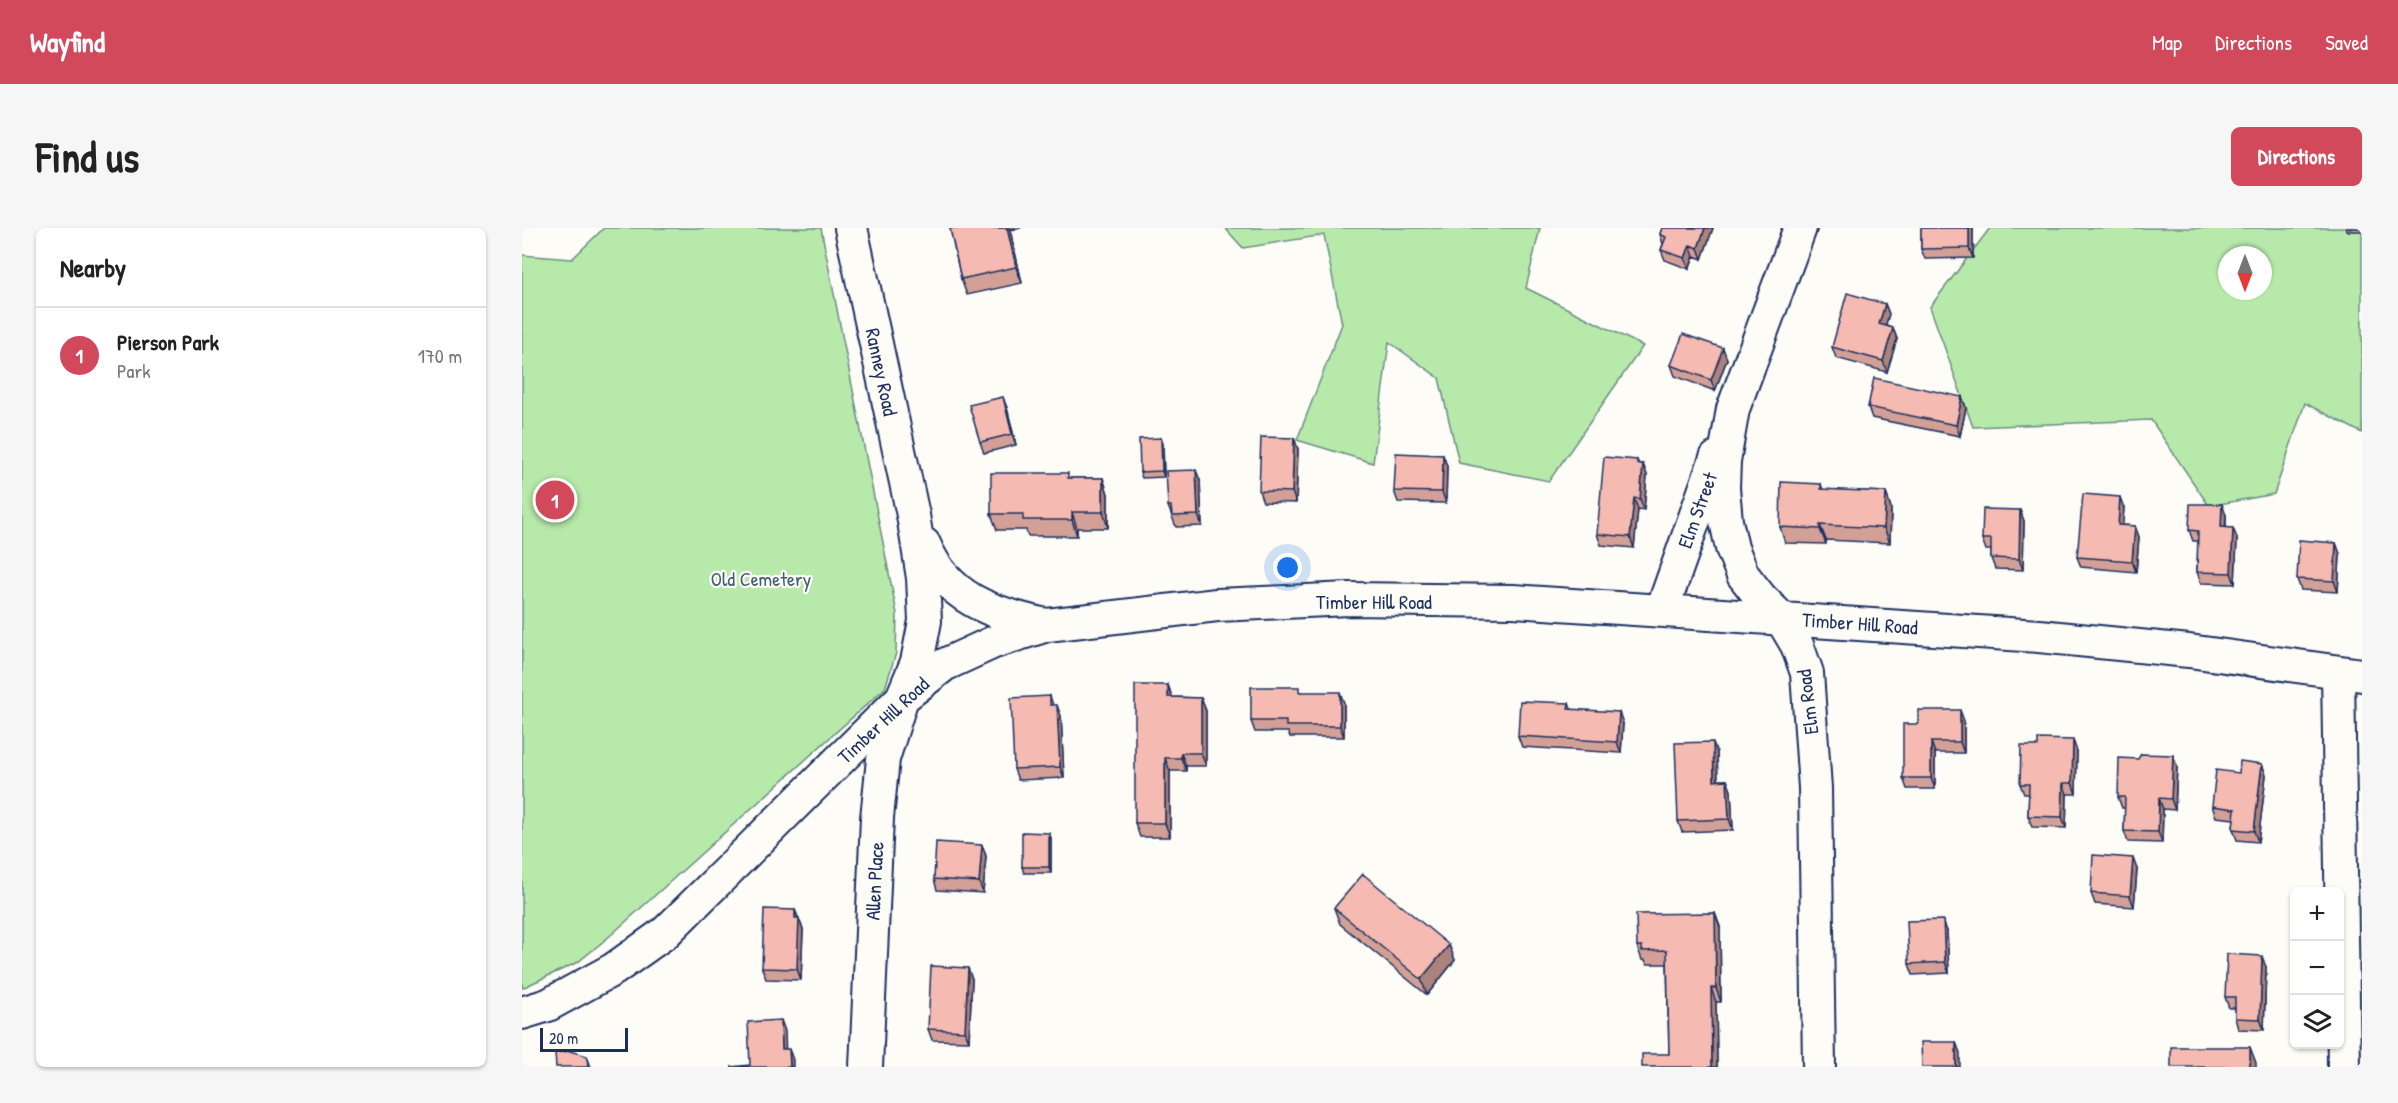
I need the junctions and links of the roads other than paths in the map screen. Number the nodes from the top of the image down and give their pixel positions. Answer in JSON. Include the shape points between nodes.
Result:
{"nodes":[{"id":1,"x":851,"y":228,"type":"edge"},
{"id":2,"x":1800,"y":228,"type":"edge"},
{"id":3,"x":1733,"y":409,"type":"junction"},
{"id":4,"x":913,"y":515,"type":"junction"},
{"id":5,"x":1662,"y":610,"type":"junction"},
{"id":6,"x":1781,"y":618,"type":"junction"},
{"id":7,"x":1047,"y":625,"type":"junction"},
{"id":8,"x":2350,"y":673,"type":"edge"},
{"id":9,"x":902,"y":698,"type":"junction"},
{"id":10,"x":522,"y":1012,"type":"edge"},
{"id":11,"x":866,"y":1067,"type":"edge"},
{"id":12,"x":1819,"y":1067,"type":"edge"},
{"id":13,"x":2344,"y":1067,"type":"edge"}],
"edges":[{"from":1,"to":4,"type":"street","name":"Ranney Road"},
{"from":2,"to":3,"type":"street","name":"Elm Road"},
{"from":3,"to":5,"type":"street","name":"Elm Street"},
{"from":3,"to":6,"type":"street","name":"Elm Road","via":[[1723,488],[1732,548],[1743,575]]},
{"from":4,"to":7,"type":"street","name":"Ranney Road","via":[[932,563],[954,589],[1008,617]]},
{"from":4,"to":9,"type":"street","name":"Ranney Road","via":[[925,621],[917,662]]},
{"from":5,"to":6,"type":"street","name":"Timber Hill Road"},
{"from":5,"to":7,"type":"street","name":"Timber Hill Road","via":[[1514,601],[1349,599],[1217,605]]},
{"from":6,"to":8,"type":"street","name":"Timber Hill Road","via":[[2039,636]]},
{"from":6,"to":12,"type":"street","name":"Elm Road","via":[[1807,673],[1810,705]]},
{"from":7,"to":9,"type":"street","name":"Timber Hill Road","via":[[994,642],[945,665]]},
{"from":8,"to":13,"type":"street"},
{"from":9,"to":10,"type":"street","name":"Timber Hill Road","via":[[666,932],[614,969],[548,1005]]},
{"from":9,"to":11,"type":"street","name":"Allen Place","via":[[881,771]]}]}
